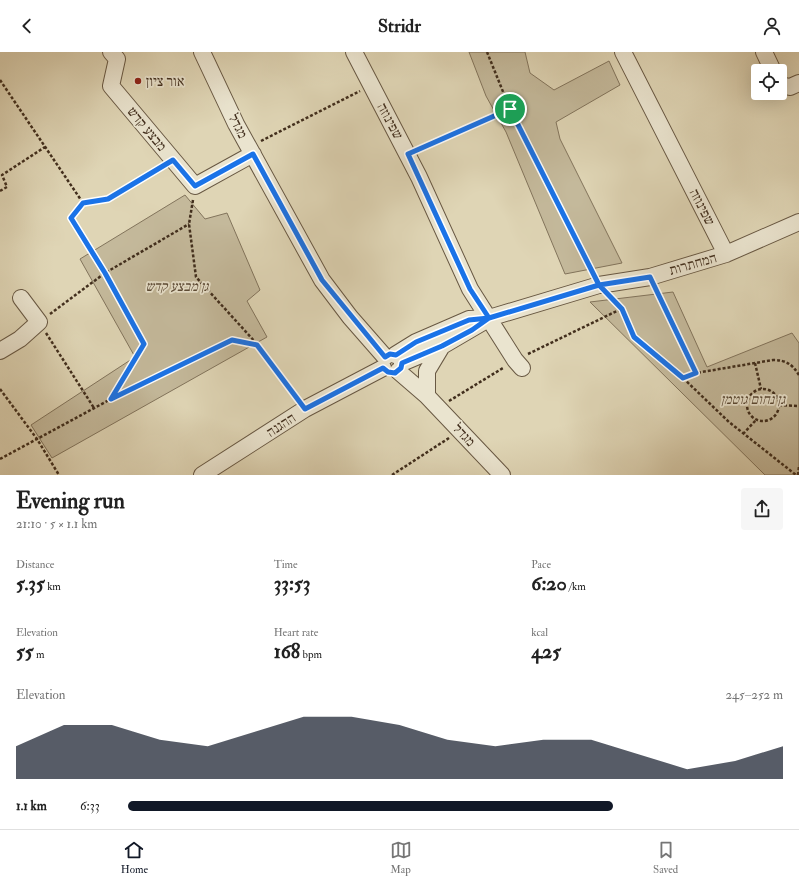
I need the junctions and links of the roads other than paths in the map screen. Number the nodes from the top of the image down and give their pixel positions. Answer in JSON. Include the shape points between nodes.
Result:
{"nodes":[{"id":1,"x":111,"y":52,"type":"edge"},
{"id":2,"x":202,"y":52,"type":"edge"},
{"id":3,"x":354,"y":52,"type":"edge"},
{"id":4,"x":623,"y":52,"type":"edge"},
{"id":5,"x":764,"y":52,"type":"edge"},
{"id":6,"x":770,"y":64,"type":"edge"},
{"id":7,"x":799,"y":83,"type":"edge"},
{"id":8,"x":787,"y":86,"type":"edge"},
{"id":9,"x":251,"y":150,"type":"junction"},
{"id":10,"x":799,"y":222,"type":"edge"},
{"id":11,"x":726,"y":254,"type":"junction"},
{"id":12,"x":21,"y":298,"type":"dead end"},
{"id":13,"x":489,"y":318,"type":"junction"},
{"id":14,"x":442,"y":346,"type":"junction"},
{"id":15,"x":0,"y":351,"type":"edge"},
{"id":16,"x":393,"y":363,"type":"junction"},
{"id":17,"x":522,"y":368,"type":"dead end"},
{"id":18,"x":427,"y":396,"type":"junction"},
{"id":19,"x":202,"y":475,"type":"edge"},
{"id":20,"x":502,"y":475,"type":"edge"}],
"edges":[{"from":1,"to":9,"type":"street","name":"מבצע קדש","via":[[117,59],[111,86],[195,186]]},
{"from":2,"to":9,"type":"street","name":"מגדל"},
{"from":3,"to":13,"type":"street","name":"שפינוזה","via":[[408,154],[470,289]]},
{"from":4,"to":11,"type":"street","name":"שפינוזה"},
{"from":5,"to":6,"type":"street"},
{"from":7,"to":8,"type":"street"},
{"from":9,"to":16,"type":"street","name":"מגדל","via":[[322,280]]},
{"from":10,"to":11,"type":"street","name":"המחתרות"},
{"from":11,"to":13,"type":"street","name":"המחתרות","via":[[650,277],[599,285]]},
{"from":12,"to":15,"type":"street","via":[[39,322],[20,339]]},
{"from":13,"to":14,"type":"street","name":"המחתרות"},
{"from":13,"to":16,"type":"street","name":"המחתרות","via":[[469,320],[416,342]]},
{"from":13,"to":17,"type":"street","name":"שפינוזה"},
{"from":14,"to":16,"type":"street","name":"המחתרות"},
{"from":14,"to":18,"type":"street","via":[[427,371]]},
{"from":16,"to":18,"type":"street","name":"מגדל"},
{"from":16,"to":19,"type":"street","name":"ההגנה","via":[[305,409]]},
{"from":18,"to":20,"type":"street","name":"מגדל"}]}
